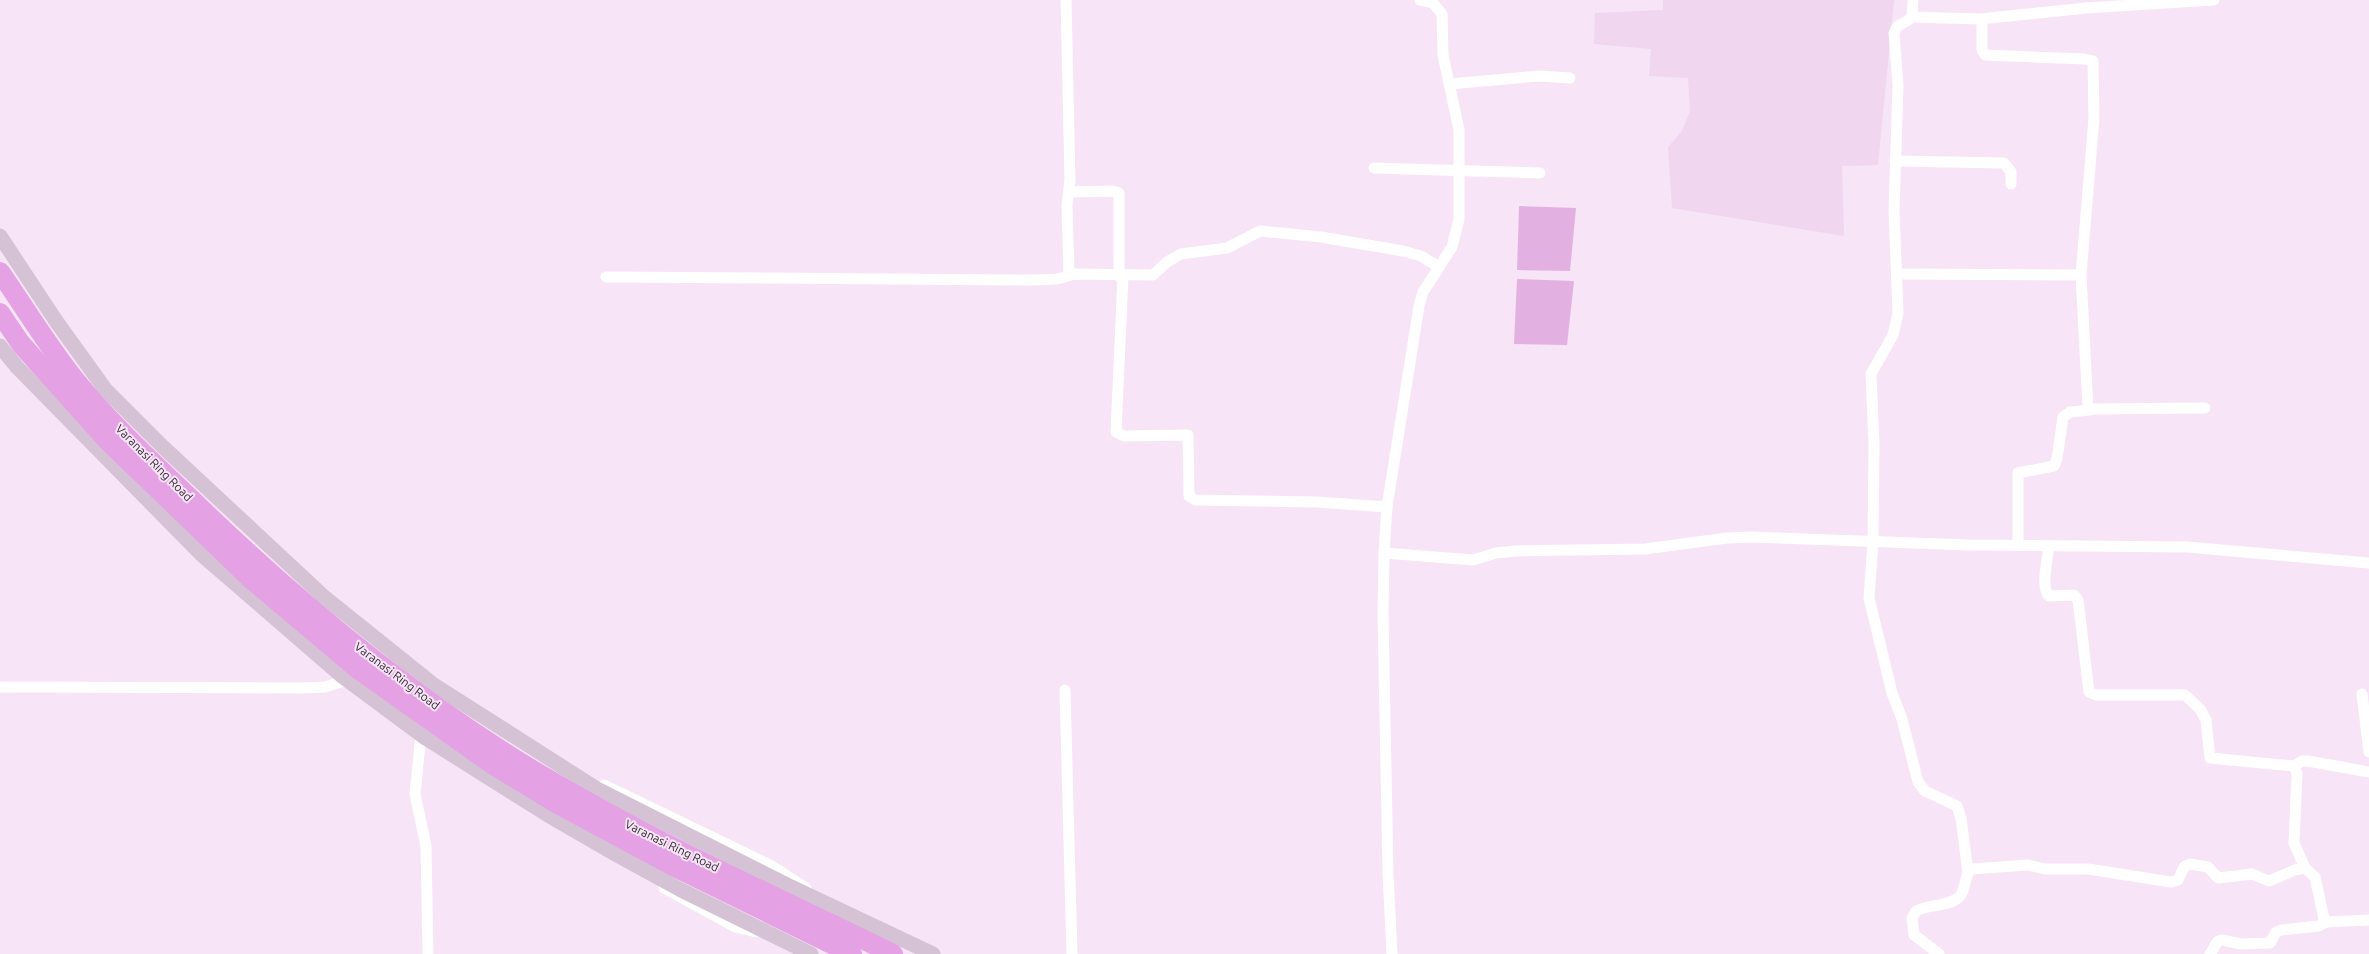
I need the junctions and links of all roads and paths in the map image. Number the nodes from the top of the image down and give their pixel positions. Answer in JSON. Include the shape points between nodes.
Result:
{"nodes":[{"id":1,"x":1066,"y":0,"type":"edge"},
{"id":2,"x":1420,"y":0,"type":"edge"},
{"id":3,"x":1913,"y":0,"type":"edge"},
{"id":4,"x":2214,"y":0,"type":"edge"},
{"id":5,"x":1912,"y":17,"type":"junction"},
{"id":6,"x":1980,"y":19,"type":"junction"},
{"id":7,"x":1570,"y":78,"type":"dead end"},
{"id":8,"x":1449,"y":84,"type":"junction"},
{"id":9,"x":1895,"y":161,"type":"junction"},
{"id":10,"x":1374,"y":168,"type":"dead end"},
{"id":11,"x":1460,"y":171,"type":"junction"},
{"id":12,"x":1540,"y":173,"type":"dead end"},
{"id":13,"x":2011,"y":184,"type":"dead end"},
{"id":14,"x":1069,"y":192,"type":"junction"},
{"id":15,"x":0,"y":236,"type":"edge"},
{"id":16,"x":1439,"y":267,"type":"junction"},
{"id":17,"x":0,"y":272,"type":"edge"},
{"id":18,"x":1069,"y":274,"type":"junction"},
{"id":19,"x":1897,"y":274,"type":"junction"},
{"id":20,"x":2081,"y":275,"type":"junction"},
{"id":21,"x":1121,"y":276,"type":"junction"},
{"id":22,"x":606,"y":277,"type":"dead end"},
{"id":23,"x":0,"y":313,"type":"edge"},
{"id":24,"x":0,"y":346,"type":"edge"},
{"id":25,"x":2205,"y":408,"type":"dead end"},
{"id":26,"x":2090,"y":410,"type":"junction"},
{"id":27,"x":1387,"y":507,"type":"junction"},
{"id":28,"x":1873,"y":542,"type":"junction"},
{"id":29,"x":2018,"y":545,"type":"junction"},
{"id":30,"x":2049,"y":546,"type":"junction"},
{"id":31,"x":1384,"y":553,"type":"junction"},
{"id":32,"x":2369,"y":563,"type":"edge"},
{"id":33,"x":347,"y":680,"type":"junction"},
{"id":34,"x":0,"y":686,"type":"edge"},
{"id":35,"x":1065,"y":690,"type":"dead end"},
{"id":36,"x":2362,"y":694,"type":"dead end"},
{"id":37,"x":421,"y":734,"type":"junction"},
{"id":38,"x":2369,"y":752,"type":"edge"},
{"id":39,"x":2294,"y":766,"type":"junction"},
{"id":40,"x":2369,"y":772,"type":"edge"},
{"id":41,"x":2305,"y":868,"type":"junction"},
{"id":42,"x":1968,"y":872,"type":"junction"},
{"id":43,"x":2369,"y":920,"type":"edge"},
{"id":44,"x":2326,"y":922,"type":"junction"},
{"id":45,"x":428,"y":954,"type":"edge"},
{"id":46,"x":811,"y":954,"type":"edge"},
{"id":47,"x":852,"y":954,"type":"edge"},
{"id":48,"x":894,"y":954,"type":"edge"},
{"id":49,"x":933,"y":954,"type":"edge"},
{"id":50,"x":1072,"y":954,"type":"edge"},
{"id":51,"x":1392,"y":954,"type":"edge"},
{"id":52,"x":1939,"y":954,"type":"edge"},
{"id":53,"x":2210,"y":954,"type":"edge"}],
"edges":[{"from":1,"to":14,"type":"street"},
{"from":2,"to":8,"type":"street","via":[[1432,2],[1442,14],[1443,56]]},
{"from":3,"to":5,"type":"street"},
{"from":4,"to":6,"type":"street","via":[[2086,8]]},
{"from":5,"to":6,"type":"street"},
{"from":5,"to":9,"type":"street","via":[[1896,26],[1894,33],[1898,85]]},
{"from":6,"to":20,"type":"street","via":[[1982,50],[1985,55],[2093,61],[2093,125]]},
{"from":7,"to":8,"type":"street","via":[[1539,76]]},
{"from":8,"to":11,"type":"street","via":[[1459,130]]},
{"from":9,"to":13,"type":"street","via":[[2004,163],[2011,172]]},
{"from":9,"to":19,"type":"street"},
{"from":10,"to":11,"type":"street"},
{"from":11,"to":12,"type":"street"},
{"from":11,"to":16,"type":"street","via":[[1457,233],[1452,247]]},
{"from":14,"to":18,"type":"street"},
{"from":14,"to":21,"type":"street","via":[[1119,193]]},
{"from":15,"to":49,"type":"street","via":[[105,389],[168,452],[323,596],[434,685],[594,787]]},
{"from":16,"to":21,"type":"street","via":[[1421,256],[1403,251],[1321,237],[1260,231],[1227,248],[1207,249],[1173,257],[1153,275]]},
{"from":16,"to":27,"type":"street","via":[[1423,292],[1419,306]]},
{"from":17,"to":48,"type":"highway","name":"Varanasi Ring Road","via":[[74,379],[122,434],[256,563],[368,655],[471,731],[557,785],[642,832]]},
{"from":18,"to":21,"type":"street"},
{"from":18,"to":22,"type":"street","via":[[1057,279],[1034,280]]},
{"from":19,"to":20,"type":"street"},
{"from":19,"to":28,"type":"street","via":[[1897,324],[1871,374]]},
{"from":20,"to":26,"type":"street"},
{"from":21,"to":27,"type":"street","via":[[1116,432],[1124,436],[1188,435],[1191,498]]},
{"from":23,"to":47,"type":"highway","via":[[21,344],[108,441],[251,578],[358,669],[486,759],[556,803],[671,865]]},
{"from":24,"to":33,"type":"street","via":[[17,367],[201,554]]},
{"from":25,"to":26,"type":"street"},
{"from":26,"to":29,"type":"street","via":[[2070,412],[2062,417],[2054,466],[2018,473]]},
{"from":27,"to":31,"type":"street"},
{"from":28,"to":29,"type":"street"},
{"from":28,"to":31,"type":"street","via":[[1727,538],[1646,549],[1515,551],[1496,553],[1473,560]]},
{"from":28,"to":42,"type":"street","via":[[1869,598],[1892,693],[1902,719],[1918,782],[1925,791],[1953,802],[1960,811]]},
{"from":29,"to":30,"type":"street"},
{"from":30,"to":32,"type":"street","via":[[2187,547]]},
{"from":30,"to":39,"type":"street","via":[[2045,592],[2049,596],[2074,595],[2078,600],[2089,692],[2096,695],[2185,695],[2200,709],[2206,720],[2210,758]]},
{"from":31,"to":51,"type":"street","via":[[1388,873]]},
{"from":33,"to":34,"type":"street","via":[[325,687],[303,688]]},
{"from":33,"to":37,"type":"street"},
{"from":35,"to":50,"type":"street"},
{"from":36,"to":38,"type":"street"},
{"from":37,"to":45,"type":"street","via":[[415,794],[426,846]]},
{"from":37,"to":46,"type":"street","via":[[548,815],[617,855],[681,890]]},
{"from":39,"to":40,"type":"street","via":[[2302,761],[2308,761]]},
{"from":39,"to":41,"type":"street","via":[[2297,774],[2294,843]]},
{"from":41,"to":42,"type":"street","via":[[2270,881],[2252,874],[2218,878],[2208,867],[2190,864],[2184,867],[2178,880],[2171,882],[2088,869],[2045,869],[2023,865],[1976,868]]},
{"from":41,"to":44,"type":"street","via":[[2315,877]]},
{"from":42,"to":52,"type":"street","via":[[1963,891],[1958,898],[1922,908],[1912,918],[1914,935]]},
{"from":43,"to":44,"type":"street"},
{"from":44,"to":53,"type":"street","via":[[2319,926],[2280,930],[2270,943],[2241,944],[2218,941]]}]}
